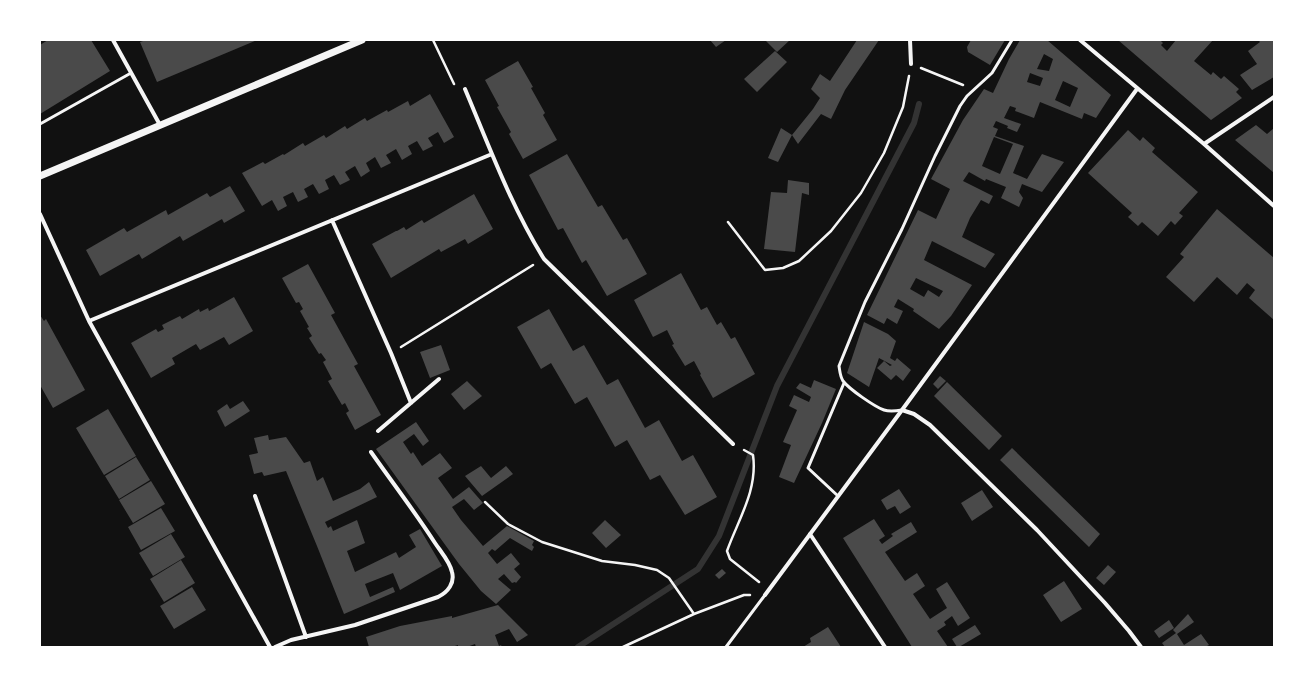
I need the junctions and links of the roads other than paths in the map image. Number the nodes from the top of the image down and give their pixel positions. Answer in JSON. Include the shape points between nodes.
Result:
{"nodes":[{"id":1,"x":113,"y":40,"type":"edge"},
{"id":2,"x":362,"y":40,"type":"edge"},
{"id":3,"x":910,"y":40,"type":"edge"},
{"id":4,"x":1012,"y":40,"type":"edge"},
{"id":5,"x":1080,"y":40,"type":"edge"},
{"id":6,"x":911,"y":64,"type":"road end"},
{"id":7,"x":131,"y":72,"type":"junction"},
{"id":8,"x":465,"y":89,"type":"road end"},
{"id":9,"x":1137,"y":89,"type":"junction"},
{"id":10,"x":1274,"y":97,"type":"edge"},
{"id":11,"x":40,"y":124,"type":"edge"},
{"id":12,"x":160,"y":126,"type":"junction"},
{"id":13,"x":1204,"y":144,"type":"junction"},
{"id":14,"x":492,"y":154,"type":"junction"},
{"id":15,"x":40,"y":176,"type":"edge"},
{"id":16,"x":1274,"y":206,"type":"edge"},
{"id":17,"x":40,"y":214,"type":"edge"},
{"id":18,"x":332,"y":220,"type":"junction"},
{"id":19,"x":89,"y":321,"type":"junction"},
{"id":20,"x":439,"y":379,"type":"dead end"},
{"id":21,"x":844,"y":383,"type":"junction"},
{"id":22,"x":411,"y":403,"type":"junction"},
{"id":23,"x":902,"y":410,"type":"junction"},
{"id":24,"x":378,"y":431,"type":"dead end"},
{"id":25,"x":733,"y":444,"type":"dead end"},
{"id":26,"x":371,"y":452,"type":"dead end"},
{"id":27,"x":255,"y":496,"type":"dead end"},
{"id":28,"x":838,"y":496,"type":"junction"},
{"id":29,"x":810,"y":534,"type":"junction"},
{"id":30,"x":765,"y":595,"type":"joint"},
{"id":31,"x":306,"y":637,"type":"junction"},
{"id":32,"x":270,"y":647,"type":"edge"},
{"id":33,"x":275,"y":647,"type":"edge"},
{"id":34,"x":726,"y":647,"type":"edge"},
{"id":35,"x":885,"y":647,"type":"edge"},
{"id":36,"x":1141,"y":647,"type":"edge"}],
"edges":[{"from":1,"to":7,"type":"street"},
{"from":2,"to":12,"type":"street"},
{"from":3,"to":6,"type":"street"},
{"from":4,"to":21,"type":"lane","via":[[992,73],[960,106],[935,156],[865,302],[839,366]]},
{"from":5,"to":9,"type":"street"},
{"from":7,"to":11,"type":"lane"},
{"from":7,"to":12,"type":"street"},
{"from":8,"to":14,"type":"street"},
{"from":9,"to":13,"type":"street"},
{"from":9,"to":23,"type":"street"},
{"from":10,"to":13,"type":"street"},
{"from":12,"to":15,"type":"street"},
{"from":13,"to":16,"type":"street"},
{"from":14,"to":18,"type":"street"},
{"from":14,"to":25,"type":"street","via":[[529,234],[544,259]]},
{"from":17,"to":19,"type":"street"},
{"from":18,"to":19,"type":"street"},
{"from":18,"to":22,"type":"street"},
{"from":19,"to":32,"type":"street"},
{"from":20,"to":22,"type":"street"},
{"from":21,"to":23,"type":"lane","via":[[877,407],[885,410]]},
{"from":21,"to":28,"type":"lane","via":[[808,468]]},
{"from":22,"to":24,"type":"street"},
{"from":23,"to":28,"type":"street"},
{"from":23,"to":36,"type":"street","via":[[914,414],[930,425],[1037,530],[1105,603]]},
{"from":26,"to":31,"type":"street","via":[[449,563],[452,584],[444,594],[355,625]]},
{"from":27,"to":31,"type":"street"},
{"from":28,"to":29,"type":"street"},
{"from":29,"to":30,"type":"street"},
{"from":29,"to":35,"type":"street"},
{"from":30,"to":34,"type":"lane"},
{"from":31,"to":33,"type":"street"}]}
